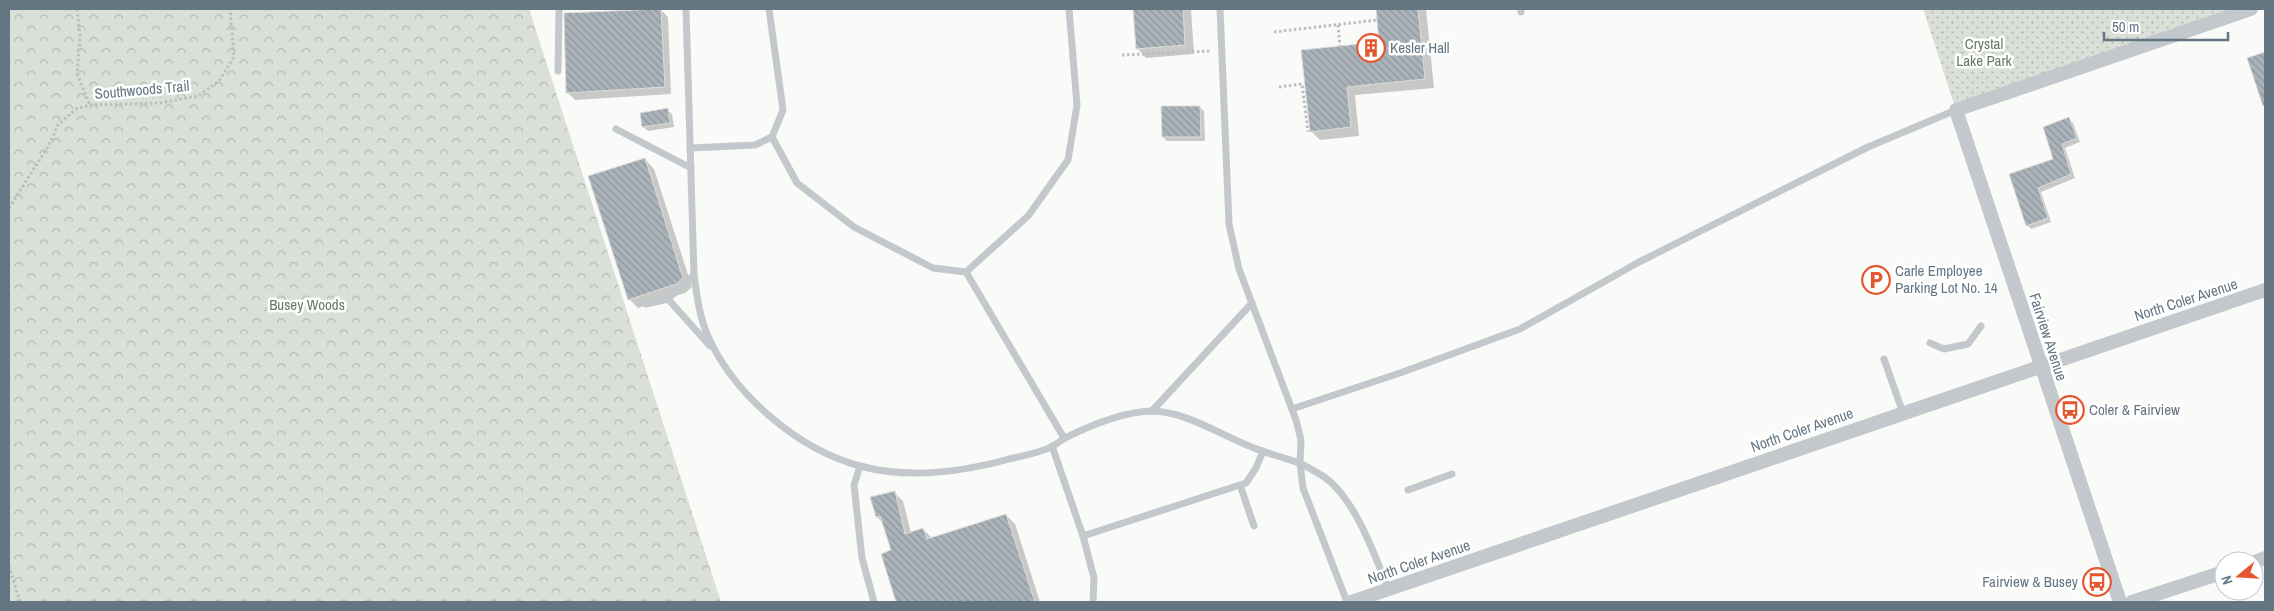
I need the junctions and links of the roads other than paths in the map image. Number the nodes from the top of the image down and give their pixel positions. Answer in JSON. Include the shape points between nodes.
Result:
{"nodes":[{"id":1,"x":559,"y":9,"type":"edge"},
{"id":2,"x":686,"y":9,"type":"edge"},
{"id":3,"x":769,"y":9,"type":"edge"},
{"id":4,"x":1069,"y":9,"type":"edge"},
{"id":5,"x":1220,"y":9,"type":"edge"},
{"id":6,"x":2251,"y":9,"type":"edge"},
{"id":7,"x":558,"y":70,"type":"dead end"},
{"id":8,"x":1956,"y":110,"type":"junction"},
{"id":9,"x":616,"y":129,"type":"dead end"},
{"id":10,"x":772,"y":137,"type":"junction"},
{"id":11,"x":690,"y":148,"type":"junction"},
{"id":12,"x":690,"y":168,"type":"junction"},
{"id":13,"x":966,"y":272,"type":"junction"},
{"id":14,"x":694,"y":275,"type":"junction"},
{"id":15,"x":2265,"y":290,"type":"edge"},
{"id":16,"x":668,"y":299,"type":"junction"},
{"id":17,"x":1252,"y":303,"type":"junction"},
{"id":18,"x":646,"y":304,"type":"dead end"},
{"id":19,"x":1981,"y":326,"type":"dead end"},
{"id":20,"x":1930,"y":343,"type":"dead end"},
{"id":21,"x":1884,"y":359,"type":"dead end"},
{"id":22,"x":722,"y":360,"type":"junction"},
{"id":23,"x":2040,"y":366,"type":"junction"},
{"id":24,"x":1292,"y":408,"type":"junction"},
{"id":25,"x":1152,"y":411,"type":"junction"},
{"id":26,"x":1903,"y":412,"type":"junction"},
{"id":27,"x":1064,"y":438,"type":"junction"},
{"id":28,"x":1052,"y":446,"type":"junction"},
{"id":29,"x":1263,"y":451,"type":"junction"},
{"id":30,"x":1300,"y":463,"type":"junction"},
{"id":31,"x":860,"y":466,"type":"junction"},
{"id":32,"x":1452,"y":474,"type":"dead end"},
{"id":33,"x":1240,"y":485,"type":"junction"},
{"id":34,"x":1408,"y":490,"type":"dead end"},
{"id":35,"x":1254,"y":526,"type":"dead end"},
{"id":36,"x":1083,"y":536,"type":"junction"},
{"id":37,"x":2214,"y":575,"type":"edge"},
{"id":38,"x":1388,"y":589,"type":"junction"},
{"id":39,"x":874,"y":602,"type":"edge"},
{"id":40,"x":1093,"y":602,"type":"edge"},
{"id":41,"x":1349,"y":602,"type":"edge"},
{"id":42,"x":2120,"y":602,"type":"edge"},
{"id":43,"x":2132,"y":602,"type":"edge"}],
"edges":[{"from":1,"to":7,"type":"lane"},
{"from":2,"to":11,"type":"lane"},
{"from":3,"to":10,"type":"lane","via":[[783,110]]},
{"from":4,"to":13,"type":"lane","via":[[1077,105],[1068,160],[1028,216]]},
{"from":5,"to":17,"type":"lane","via":[[1229,224],[1239,269]]},
{"from":6,"to":8,"type":"street"},
{"from":8,"to":23,"type":"street","name":"Fairview Avenue"},
{"from":8,"to":24,"type":"lane","via":[[1868,147],[1624,269],[1520,330],[1400,374]]},
{"from":9,"to":12,"type":"lane"},
{"from":10,"to":11,"type":"lane","via":[[755,145]]},
{"from":10,"to":13,"type":"lane","via":[[797,183],[854,227],[933,268]]},
{"from":11,"to":12,"type":"lane"},
{"from":12,"to":14,"type":"lane"},
{"from":13,"to":27,"type":"lane"},
{"from":14,"to":16,"type":"lane"},
{"from":14,"to":22,"type":"lane","via":[[699,311],[707,334]]},
{"from":15,"to":23,"type":"street","name":"North Coler Avenue"},
{"from":16,"to":18,"type":"lane"},
{"from":16,"to":22,"type":"lane"},
{"from":17,"to":24,"type":"lane"},
{"from":17,"to":25,"type":"lane"},
{"from":19,"to":20,"type":"lane","via":[[1968,344],[1944,349]]},
{"from":21,"to":26,"type":"lane"},
{"from":22,"to":31,"type":"lane","via":[[746,391],[784,427],[818,448]]},
{"from":23,"to":26,"type":"street","name":"North Coler Avenue"},
{"from":23,"to":42,"type":"street","name":"Fairview Avenue"},
{"from":24,"to":30,"type":"lane","via":[[1301,440]]},
{"from":25,"to":27,"type":"lane","via":[[1106,421]]},
{"from":25,"to":29,"type":"lane","via":[[1178,416]]},
{"from":26,"to":38,"type":"street","name":"North Coler Avenue"},
{"from":27,"to":28,"type":"lane"},
{"from":28,"to":31,"type":"lane","via":[[1009,459],[937,472],[910,473]]},
{"from":28,"to":36,"type":"lane"},
{"from":29,"to":30,"type":"lane"},
{"from":29,"to":33,"type":"lane","via":[[1246,483]]},
{"from":30,"to":38,"type":"lane","via":[[1328,480],[1352,509],[1371,544]]},
{"from":30,"to":41,"type":"lane","via":[[1303,488]]},
{"from":31,"to":39,"type":"lane","via":[[854,485],[862,558]]},
{"from":32,"to":34,"type":"lane"},
{"from":33,"to":35,"type":"lane"},
{"from":33,"to":36,"type":"lane"},
{"from":36,"to":40,"type":"lane","via":[[1094,578]]},
{"from":37,"to":43,"type":"street"},
{"from":38,"to":41,"type":"street","name":"North Coler Avenue"}]}
